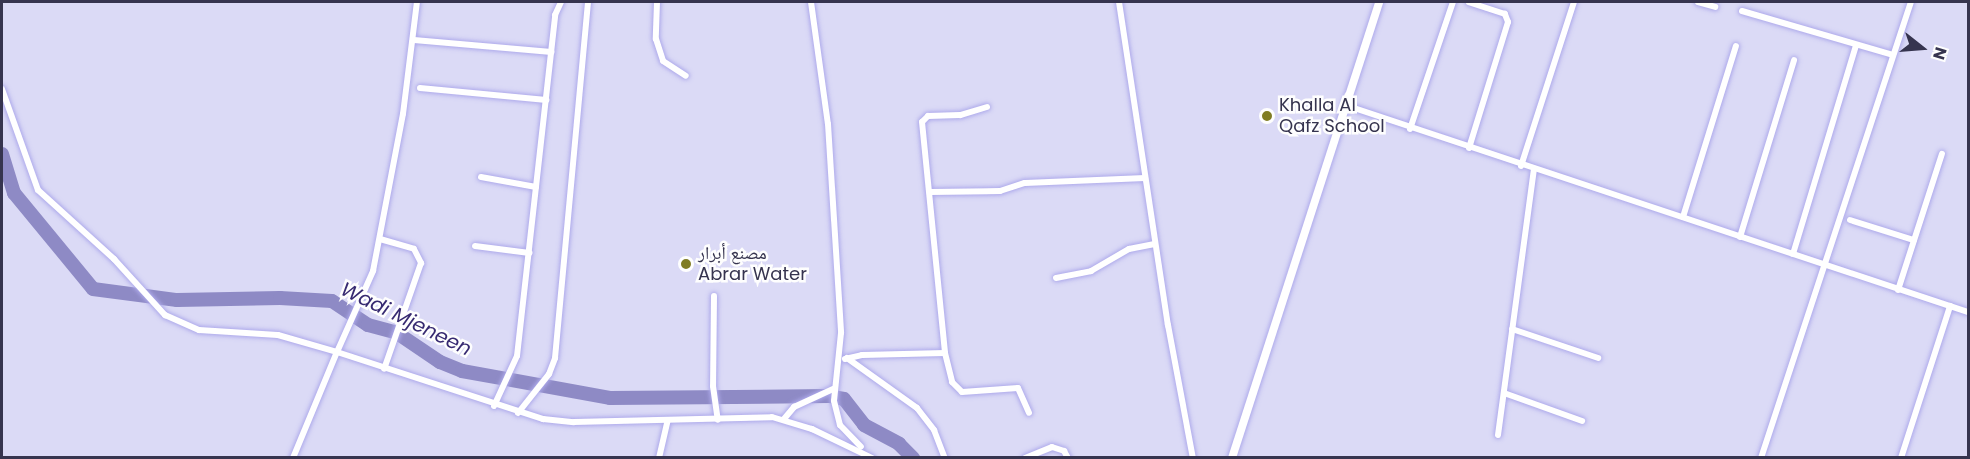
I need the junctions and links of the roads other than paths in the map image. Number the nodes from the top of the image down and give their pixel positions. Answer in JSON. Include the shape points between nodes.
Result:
{"nodes":[{"id":1,"x":417,"y":2,"type":"edge"},
{"id":2,"x":561,"y":2,"type":"edge"},
{"id":3,"x":588,"y":2,"type":"edge"},
{"id":4,"x":657,"y":2,"type":"edge"},
{"id":5,"x":811,"y":2,"type":"edge"},
{"id":6,"x":1119,"y":2,"type":"edge"},
{"id":7,"x":1379,"y":2,"type":"edge"},
{"id":8,"x":1454,"y":2,"type":"edge"},
{"id":9,"x":1469,"y":2,"type":"edge"},
{"id":10,"x":1574,"y":2,"type":"edge"},
{"id":11,"x":1698,"y":2,"type":"edge"},
{"id":12,"x":1911,"y":2,"type":"edge"},
{"id":13,"x":1715,"y":7,"type":"dead end"},
{"id":14,"x":1742,"y":11,"type":"dead end"},
{"id":15,"x":414,"y":40,"type":"junction"},
{"id":16,"x":1856,"y":45,"type":"junction"},
{"id":17,"x":1736,"y":46,"type":"dead end"},
{"id":18,"x":551,"y":52,"type":"junction"},
{"id":19,"x":1893,"y":55,"type":"junction"},
{"id":20,"x":1794,"y":60,"type":"dead end"},
{"id":21,"x":687,"y":76,"type":"dead end"},
{"id":22,"x":420,"y":88,"type":"dead end"},
{"id":23,"x":2,"y":89,"type":"edge"},
{"id":24,"x":546,"y":100,"type":"junction"},
{"id":25,"x":1345,"y":105,"type":"junction"},
{"id":26,"x":987,"y":107,"type":"dead end"},
{"id":27,"x":1410,"y":129,"type":"junction"},
{"id":28,"x":1468,"y":148,"type":"junction"},
{"id":29,"x":1942,"y":154,"type":"dead end"},
{"id":30,"x":1521,"y":165,"type":"junction"},
{"id":31,"x":1534,"y":170,"type":"junction"},
{"id":32,"x":481,"y":177,"type":"dead end"},
{"id":33,"x":1145,"y":178,"type":"junction"},
{"id":34,"x":536,"y":186,"type":"junction"},
{"id":35,"x":930,"y":192,"type":"junction"},
{"id":36,"x":1683,"y":218,"type":"junction"},
{"id":37,"x":1850,"y":220,"type":"dead end"},
{"id":38,"x":1740,"y":237,"type":"junction"},
{"id":39,"x":380,"y":239,"type":"junction"},
{"id":40,"x":1914,"y":240,"type":"junction"},
{"id":41,"x":1155,"y":244,"type":"junction"},
{"id":42,"x":475,"y":246,"type":"dead end"},
{"id":43,"x":530,"y":253,"type":"junction"},
{"id":44,"x":1793,"y":254,"type":"junction"},
{"id":45,"x":1825,"y":265,"type":"junction"},
{"id":46,"x":1056,"y":278,"type":"dead end"},
{"id":47,"x":1898,"y":290,"type":"junction"},
{"id":48,"x":714,"y":296,"type":"dead end"},
{"id":49,"x":1950,"y":306,"type":"junction"},
{"id":50,"x":1968,"y":312,"type":"edge"},
{"id":51,"x":1512,"y":329,"type":"junction"},
{"id":52,"x":338,"y":352,"type":"junction"},
{"id":53,"x":945,"y":353,"type":"junction"},
{"id":54,"x":1598,"y":358,"type":"dead end"},
{"id":55,"x":844,"y":359,"type":"junction"},
{"id":56,"x":384,"y":369,"type":"junction"},
{"id":57,"x":833,"y":389,"type":"junction"},
{"id":58,"x":1504,"y":393,"type":"junction"},
{"id":59,"x":494,"y":406,"type":"junction"},
{"id":60,"x":518,"y":413,"type":"junction"},
{"id":61,"x":1029,"y":413,"type":"dead end"},
{"id":62,"x":784,"y":419,"type":"junction"},
{"id":63,"x":668,"y":420,"type":"junction"},
{"id":64,"x":718,"y":420,"type":"junction"},
{"id":65,"x":1582,"y":421,"type":"dead end"},
{"id":66,"x":1498,"y":435,"type":"dead end"},
{"id":67,"x":866,"y":452,"type":"junction"},
{"id":68,"x":293,"y":458,"type":"edge"},
{"id":69,"x":659,"y":458,"type":"edge"},
{"id":70,"x":872,"y":458,"type":"edge"},
{"id":71,"x":945,"y":458,"type":"edge"},
{"id":72,"x":1025,"y":458,"type":"edge"},
{"id":73,"x":1068,"y":458,"type":"edge"},
{"id":74,"x":1193,"y":458,"type":"edge"},
{"id":75,"x":1232,"y":458,"type":"edge"},
{"id":76,"x":1761,"y":458,"type":"edge"},
{"id":77,"x":1901,"y":458,"type":"edge"}],
"edges":[{"from":1,"to":15,"type":"street"},
{"from":2,"to":18,"type":"street","via":[[555,15]]},
{"from":3,"to":60,"type":"street","via":[[555,358],[549,375]]},
{"from":4,"to":21,"type":"street","via":[[656,39],[663,61]]},
{"from":5,"to":55,"type":"street","via":[[828,124]]},
{"from":6,"to":33,"type":"street"},
{"from":7,"to":25,"type":"street"},
{"from":8,"to":27,"type":"street"},
{"from":9,"to":28,"type":"street","via":[[1505,14],[1508,22]]},
{"from":10,"to":30,"type":"street"},
{"from":11,"to":13,"type":"street"},
{"from":12,"to":19,"type":"street"},
{"from":14,"to":16,"type":"street"},
{"from":15,"to":18,"type":"street"},
{"from":15,"to":39,"type":"street"},
{"from":16,"to":19,"type":"street"},
{"from":16,"to":44,"type":"street"},
{"from":17,"to":36,"type":"street"},
{"from":18,"to":24,"type":"street"},
{"from":19,"to":45,"type":"street"},
{"from":20,"to":38,"type":"street"},
{"from":22,"to":24,"type":"street"},
{"from":23,"to":52,"type":"street","via":[[38,190],[114,260],[153,303],[183,325],[199,330],[278,335]]},
{"from":24,"to":34,"type":"street"},
{"from":25,"to":27,"type":"street"},
{"from":25,"to":75,"type":"street"},
{"from":26,"to":35,"type":"street","via":[[960,115],[924,118]]},
{"from":27,"to":28,"type":"street"},
{"from":28,"to":30,"type":"street"},
{"from":29,"to":40,"type":"street"},
{"from":30,"to":31,"type":"street"},
{"from":31,"to":36,"type":"street"},
{"from":31,"to":51,"type":"street"},
{"from":32,"to":34,"type":"street"},
{"from":33,"to":35,"type":"street"},
{"from":33,"to":41,"type":"street"},
{"from":34,"to":43,"type":"street"},
{"from":35,"to":53,"type":"street"},
{"from":36,"to":38,"type":"street"},
{"from":37,"to":40,"type":"street"},
{"from":38,"to":44,"type":"street"},
{"from":39,"to":52,"type":"street","via":[[373,271]]},
{"from":39,"to":56,"type":"street","via":[[414,249],[421,257]]},
{"from":40,"to":47,"type":"street"},
{"from":41,"to":46,"type":"street","via":[[1129,249],[1091,271]]},
{"from":41,"to":74,"type":"street"},
{"from":42,"to":43,"type":"street"},
{"from":43,"to":59,"type":"street","via":[[517,356]]},
{"from":44,"to":45,"type":"street"},
{"from":45,"to":47,"type":"street"},
{"from":45,"to":76,"type":"street"},
{"from":47,"to":49,"type":"street"},
{"from":48,"to":64,"type":"street","via":[[713,386]]},
{"from":49,"to":50,"type":"street"},
{"from":49,"to":77,"type":"street"},
{"from":51,"to":54,"type":"street"},
{"from":51,"to":58,"type":"street"},
{"from":52,"to":56,"type":"street"},
{"from":52,"to":68,"type":"street"},
{"from":53,"to":55,"type":"street"},
{"from":53,"to":61,"type":"street","via":[[952,382],[962,392],[1018,388]]},
{"from":55,"to":57,"type":"street"},
{"from":55,"to":71,"type":"street","via":[[917,408],[934,430]]},
{"from":56,"to":59,"type":"street"},
{"from":57,"to":62,"type":"street","via":[[794,407]]},
{"from":57,"to":67,"type":"street","via":[[844,432]]},
{"from":58,"to":65,"type":"street"},
{"from":58,"to":66,"type":"street"},
{"from":59,"to":60,"type":"street"},
{"from":60,"to":63,"type":"street","via":[[574,422]]},
{"from":62,"to":64,"type":"street"},
{"from":62,"to":67,"type":"street"},
{"from":63,"to":64,"type":"street"},
{"from":63,"to":69,"type":"street"},
{"from":67,"to":70,"type":"street"},
{"from":72,"to":73,"type":"street","via":[[1052,447],[1064,451]]}]}
